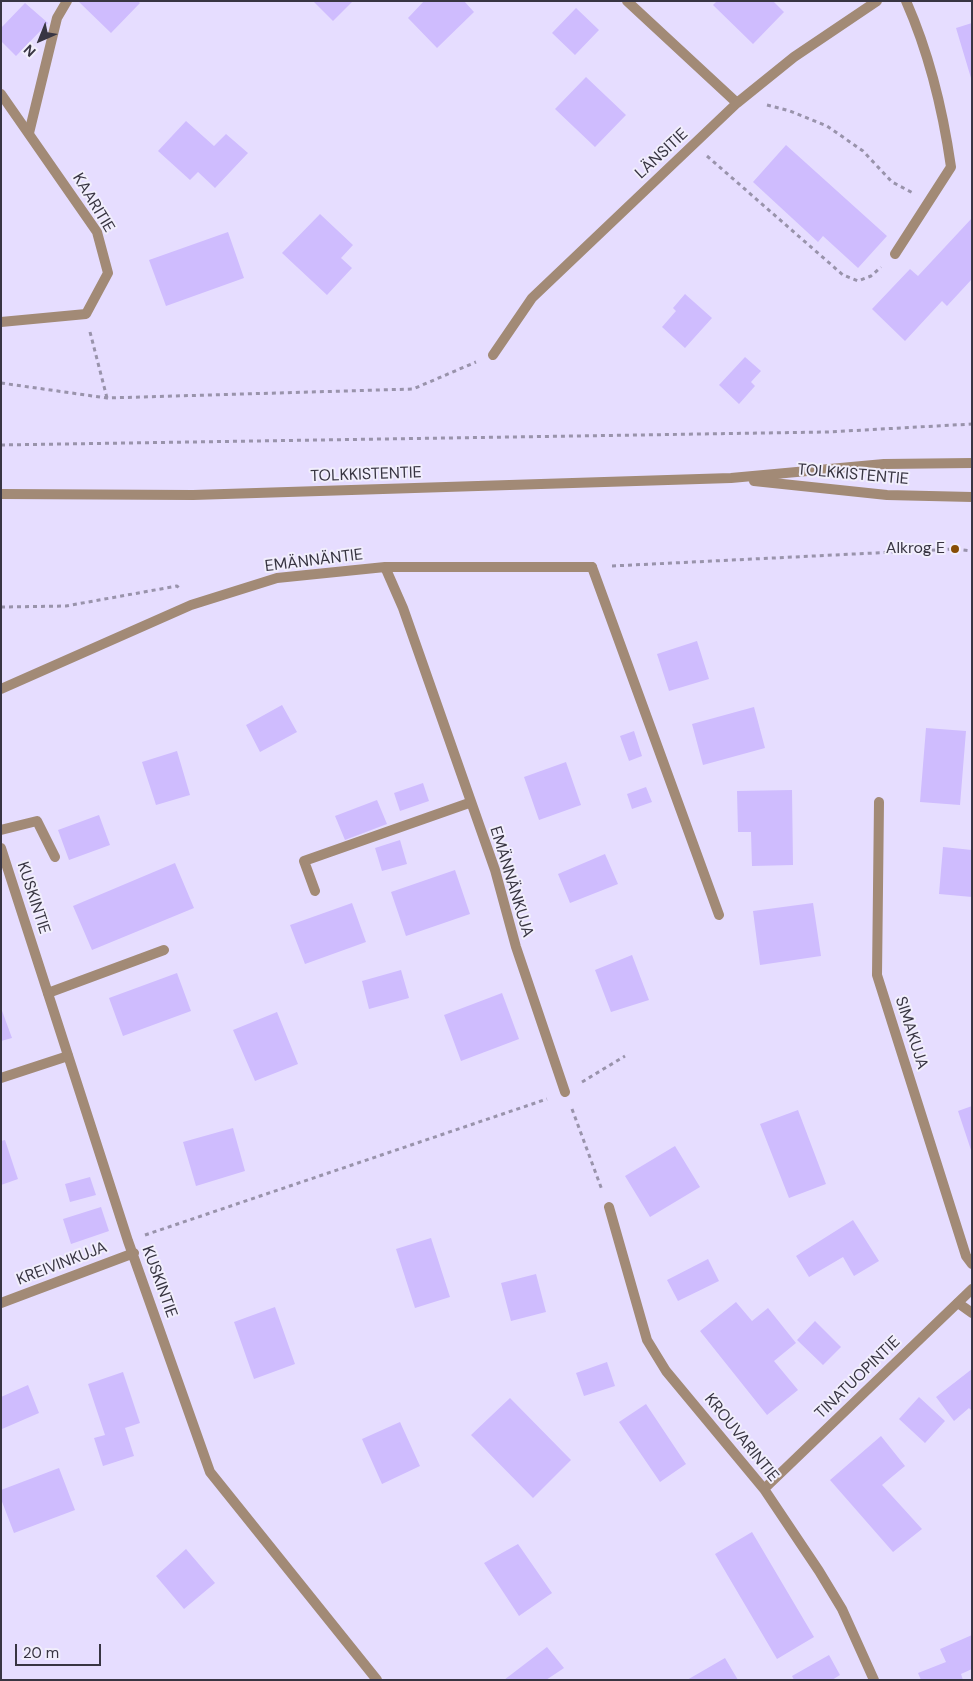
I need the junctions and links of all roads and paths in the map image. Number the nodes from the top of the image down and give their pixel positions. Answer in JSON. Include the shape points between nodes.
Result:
{"nodes":[{"id":1,"x":67,"y":1,"type":"edge"},
{"id":2,"x":627,"y":1,"type":"edge"},
{"id":3,"x":877,"y":1,"type":"edge"},
{"id":4,"x":906,"y":1,"type":"edge"},
{"id":5,"x":1,"y":94,"type":"edge"},
{"id":6,"x":737,"y":103,"type":"junction"},
{"id":7,"x":29,"y":133,"type":"junction"},
{"id":8,"x":694,"y":144,"type":"junction"},
{"id":9,"x":929,"y":202,"type":"junction"},
{"id":10,"x":894,"y":254,"type":"joint"},
{"id":11,"x":86,"y":314,"type":"junction"},
{"id":12,"x":1,"y":322,"type":"edge"},
{"id":13,"x":493,"y":355,"type":"joint"},
{"id":14,"x":1,"y":383,"type":"edge"},
{"id":15,"x":107,"y":398,"type":"junction"},
{"id":16,"x":972,"y":424,"type":"edge"},
{"id":17,"x":1,"y":445,"type":"edge"},
{"id":18,"x":972,"y":463,"type":"edge"},
{"id":19,"x":731,"y":478,"type":"junction"},
{"id":20,"x":1,"y":494,"type":"edge"},
{"id":21,"x":972,"y":497,"type":"edge"},
{"id":22,"x":972,"y":551,"type":"edge"},
{"id":23,"x":385,"y":567,"type":"junction"},
{"id":24,"x":592,"y":567,"type":"junction"},
{"id":25,"x":191,"y":605,"type":"junction"},
{"id":26,"x":1,"y":607,"type":"edge"},
{"id":27,"x":1,"y":689,"type":"edge"},
{"id":28,"x":879,"y":802,"type":"dead end"},
{"id":29,"x":470,"y":803,"type":"junction"},
{"id":30,"x":1,"y":830,"type":"edge"},
{"id":31,"x":1,"y":848,"type":"edge"},
{"id":32,"x":55,"y":857,"type":"dead end"},
{"id":33,"x":315,"y":891,"type":"dead end"},
{"id":34,"x":719,"y":915,"type":"dead end"},
{"id":35,"x":164,"y":950,"type":"dead end"},
{"id":36,"x":48,"y":993,"type":"junction"},
{"id":37,"x":68,"y":1056,"type":"junction"},
{"id":38,"x":625,"y":1056,"type":"dead end"},
{"id":39,"x":1,"y":1078,"type":"edge"},
{"id":40,"x":565,"y":1092,"type":"junction"},
{"id":41,"x":609,"y":1207,"type":"joint"},
{"id":42,"x":128,"y":1241,"type":"junction"},
{"id":43,"x":134,"y":1253,"type":"junction"},
{"id":44,"x":972,"y":1264,"type":"edge"},
{"id":45,"x":972,"y":1289,"type":"edge"},
{"id":46,"x":1,"y":1303,"type":"edge"},
{"id":47,"x":958,"y":1303,"type":"junction"},
{"id":48,"x":972,"y":1313,"type":"edge"},
{"id":49,"x":764,"y":1489,"type":"junction"},
{"id":50,"x":377,"y":1680,"type":"edge"},
{"id":51,"x":874,"y":1680,"type":"edge"}],
"edges":[{"from":1,"to":7,"type":"street","via":[[57,18]]},
{"from":2,"to":6,"type":"street"},
{"from":3,"to":6,"type":"street","name":"LÄNSITIE","via":[[794,57]]},
{"from":4,"to":9,"type":"street","via":[[923,45],[945,128],[951,167]]},
{"from":5,"to":7,"type":"street","name":"KAARITIE"},
{"from":6,"to":8,"type":"street","name":"LÄNSITIE"},
{"from":6,"to":9,"type":"path","via":[[761,104],[790,111],[827,126],[863,151],[892,182]]},
{"from":7,"to":11,"type":"street","name":"KAARITIE","via":[[97,232],[108,273]]},
{"from":8,"to":10,"type":"path","via":[[843,275],[858,281],[872,276]]},
{"from":8,"to":13,"type":"street","name":"LÄNSITIE","via":[[532,298]]},
{"from":9,"to":10,"type":"street"},
{"from":11,"to":12,"type":"street"},
{"from":11,"to":15,"type":"path"},
{"from":13,"to":15,"type":"path","via":[[413,389]]},
{"from":14,"to":15,"type":"path"},
{"from":16,"to":17,"type":"path","via":[[828,432]]},
{"from":18,"to":19,"type":"street","name":"TOLKKISTENTIE","via":[[884,464]]},
{"from":19,"to":20,"type":"street","name":"TOLKKISTENTIE","via":[[193,495]]},
{"from":19,"to":21,"type":"street","name":"TOLKKISTENTIE","via":[[887,494]]},
{"from":22,"to":24,"type":"path","via":[[955,549]]},
{"from":23,"to":24,"type":"street","name":"EMÄNNÄNTIE"},
{"from":23,"to":25,"type":"street","name":"EMÄNNÄNTIE","via":[[276,578]]},
{"from":23,"to":29,"type":"street","name":"EMÄNNÄNKUJA","via":[[403,608]]},
{"from":24,"to":34,"type":"street"},
{"from":25,"to":26,"type":"path","via":[[177,586],[66,606]]},
{"from":25,"to":27,"type":"street","name":"EMÄNNÄNTIE"},
{"from":28,"to":44,"type":"street","name":"SIMAKUJA","via":[[877,976],[966,1256]]},
{"from":29,"to":33,"type":"street","via":[[304,861]]},
{"from":29,"to":40,"type":"street","name":"EMÄNNÄNKUJA"},
{"from":30,"to":32,"type":"street","via":[[37,821]]},
{"from":31,"to":36,"type":"street","name":"KUSKINTIE"},
{"from":35,"to":36,"type":"street"},
{"from":36,"to":37,"type":"street","name":"KUSKINTIE"},
{"from":37,"to":39,"type":"street"},
{"from":37,"to":42,"type":"street","name":"KUSKINTIE"},
{"from":38,"to":40,"type":"path"},
{"from":40,"to":41,"type":"path"},
{"from":40,"to":42,"type":"path"},
{"from":41,"to":49,"type":"street","name":"KROUVARINTIE","via":[[647,1340],[666,1371]]},
{"from":42,"to":43,"type":"street","name":"KUSKINTIE"},
{"from":43,"to":46,"type":"street","name":"KREIVINKUJA"},
{"from":43,"to":50,"type":"street","name":"KUSKINTIE","via":[[210,1472]]},
{"from":45,"to":47,"type":"street","name":"TINATUOPINTIE"},
{"from":47,"to":48,"type":"street"},
{"from":47,"to":49,"type":"street","name":"TINATUOPINTIE"},
{"from":49,"to":51,"type":"street","name":"KROUVARINTIE","via":[[842,1609]]}]}
